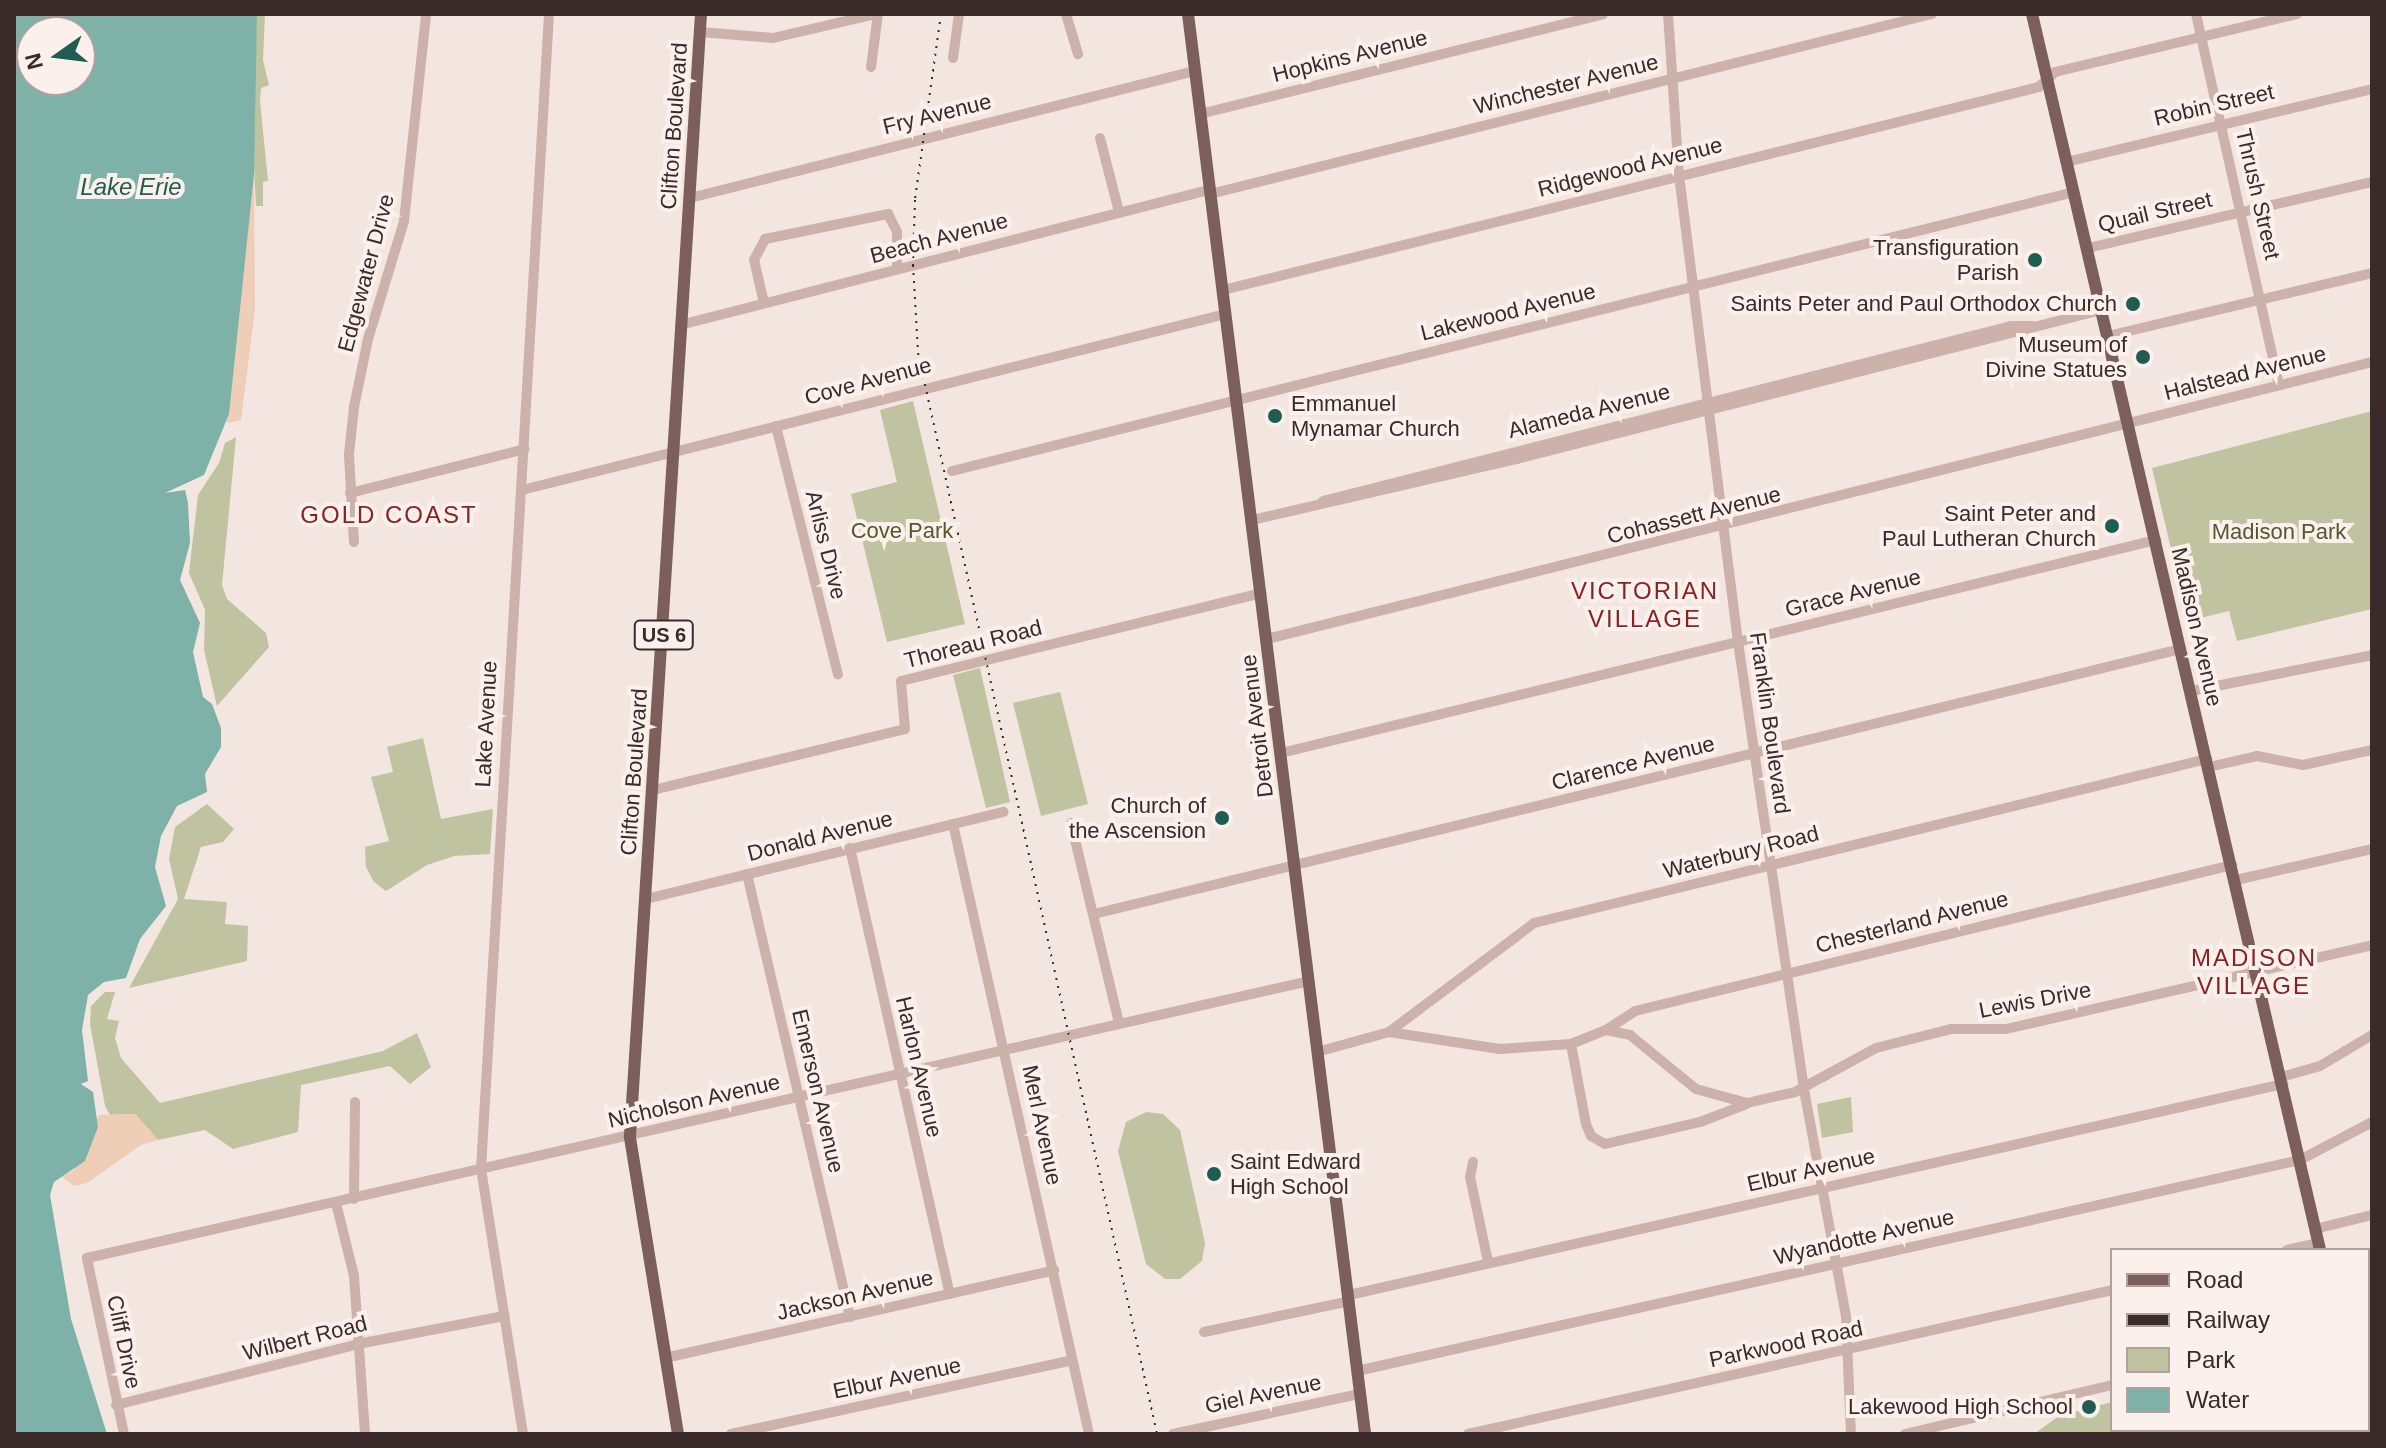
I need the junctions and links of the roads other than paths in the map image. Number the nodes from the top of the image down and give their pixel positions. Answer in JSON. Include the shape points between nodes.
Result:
{"nodes":[{"id":1,"x":426,"y":14,"type":"edge"},
{"id":2,"x":549,"y":14,"type":"edge"},
{"id":3,"x":701,"y":14,"type":"edge"},
{"id":4,"x":877,"y":14,"type":"edge"},
{"id":5,"x":959,"y":14,"type":"edge"},
{"id":6,"x":1066,"y":14,"type":"edge"},
{"id":7,"x":1188,"y":14,"type":"edge"},
{"id":8,"x":1603,"y":14,"type":"edge"},
{"id":9,"x":1668,"y":14,"type":"edge"},
{"id":10,"x":1932,"y":14,"type":"edge"},
{"id":11,"x":2032,"y":14,"type":"edge"},
{"id":12,"x":2196,"y":14,"type":"edge"},
{"id":13,"x":2297,"y":14,"type":"edge"},
{"id":14,"x":700,"y":32,"type":"junction"},
{"id":15,"x":2202,"y":37,"type":"junction"},
{"id":16,"x":1078,"y":54,"type":"dead end"},
{"id":17,"x":953,"y":58,"type":"dead end"},
{"id":18,"x":871,"y":67,"type":"dead end"},
{"id":19,"x":1195,"y":71,"type":"junction"},
{"id":20,"x":1675,"y":77,"type":"junction"},
{"id":21,"x":2046,"y":80,"type":"junction"},
{"id":22,"x":2372,"y":89,"type":"edge"},
{"id":23,"x":1200,"y":114,"type":"junction"},
{"id":24,"x":2222,"y":123,"type":"junction"},
{"id":25,"x":1100,"y":138,"type":"dead end"},
{"id":26,"x":2066,"y":162,"type":"junction"},
{"id":27,"x":1679,"y":175,"type":"junction"},
{"id":28,"x":2372,"y":182,"type":"edge"},
{"id":29,"x":1209,"y":192,"type":"junction"},
{"id":30,"x":2074,"y":192,"type":"junction"},
{"id":31,"x":690,"y":198,"type":"junction"},
{"id":32,"x":1119,"y":212,"type":"junction"},
{"id":33,"x":2242,"y":213,"type":"junction"},
{"id":34,"x":2088,"y":248,"type":"junction"},
{"id":35,"x":897,"y":269,"type":"junction"},
{"id":36,"x":2372,"y":273,"type":"edge"},
{"id":37,"x":1696,"y":286,"type":"junction"},
{"id":38,"x":1223,"y":290,"type":"junction"},
{"id":39,"x":2262,"y":299,"type":"junction"},
{"id":40,"x":764,"y":303,"type":"junction"},
{"id":41,"x":2101,"y":310,"type":"junction"},
{"id":42,"x":1226,"y":314,"type":"junction"},
{"id":43,"x":680,"y":325,"type":"junction"},
{"id":44,"x":2108,"y":336,"type":"junction"},
{"id":45,"x":2372,"y":362,"type":"edge"},
{"id":46,"x":2279,"y":384,"type":"junction"},
{"id":47,"x":1236,"y":401,"type":"junction"},
{"id":48,"x":1711,"y":406,"type":"junction"},
{"id":49,"x":2128,"y":424,"type":"junction"},
{"id":50,"x":776,"y":426,"type":"junction"},
{"id":51,"x":525,"y":449,"type":"junction"},
{"id":52,"x":673,"y":453,"type":"junction"},
{"id":53,"x":952,"y":471,"type":"dead end"},
{"id":54,"x":522,"y":490,"type":"junction"},
{"id":55,"x":350,"y":493,"type":"junction"},
{"id":56,"x":1252,"y":520,"type":"junction"},
{"id":57,"x":1724,"y":528,"type":"junction"},
{"id":58,"x":2156,"y":540,"type":"junction"},
{"id":59,"x":354,"y":542,"type":"dead end"},
{"id":60,"x":1261,"y":593,"type":"junction"},
{"id":61,"x":1267,"y":639,"type":"junction"},
{"id":62,"x":1738,"y":642,"type":"junction"},
{"id":63,"x":2181,"y":649,"type":"junction"},
{"id":64,"x":2372,"y":655,"type":"edge"},
{"id":65,"x":838,"y":674,"type":"dead end"},
{"id":66,"x":2191,"y":691,"type":"junction"},
{"id":67,"x":2372,"y":750,"type":"edge"},
{"id":68,"x":1281,"y":753,"type":"junction"},
{"id":69,"x":1755,"y":753,"type":"junction"},
{"id":70,"x":2208,"y":763,"type":"junction"},
{"id":71,"x":653,"y":790,"type":"junction"},
{"id":72,"x":1004,"y":812,"type":"dead end"},
{"id":73,"x":1071,"y":823,"type":"dead end"},
{"id":74,"x":953,"y":824,"type":"junction"},
{"id":75,"x":850,"y":848,"type":"junction"},
{"id":76,"x":2372,"y":849,"type":"edge"},
{"id":77,"x":2232,"y":865,"type":"junction"},
{"id":78,"x":1294,"y":866,"type":"junction"},
{"id":79,"x":1771,"y":866,"type":"junction"},
{"id":80,"x":747,"y":874,"type":"junction"},
{"id":81,"x":2236,"y":880,"type":"junction"},
{"id":82,"x":646,"y":899,"type":"junction"},
{"id":83,"x":1094,"y":914,"type":"junction"},
{"id":84,"x":2372,"y":945,"type":"edge"},
{"id":85,"x":2257,"y":972,"type":"junction"},
{"id":86,"x":1787,"y":974,"type":"junction"},
{"id":87,"x":1309,"y":981,"type":"junction"},
{"id":88,"x":1628,"y":1016,"type":"junction"},
{"id":89,"x":1119,"y":1023,"type":"junction"},
{"id":90,"x":1606,"y":1030,"type":"junction"},
{"id":91,"x":1389,"y":1032,"type":"junction"},
{"id":92,"x":1630,"y":1035,"type":"junction"},
{"id":93,"x":2372,"y":1035,"type":"edge"},
{"id":94,"x":1571,"y":1044,"type":"junction"},
{"id":95,"x":1006,"y":1051,"type":"junction"},
{"id":96,"x":1317,"y":1052,"type":"junction"},
{"id":97,"x":901,"y":1076,"type":"junction"},
{"id":98,"x":2282,"y":1081,"type":"junction"},
{"id":99,"x":1804,"y":1087,"type":"junction"},
{"id":100,"x":1714,"y":1094,"type":"junction"},
{"id":101,"x":799,"y":1097,"type":"junction"},
{"id":102,"x":355,"y":1102,"type":"dead end"},
{"id":103,"x":1747,"y":1103,"type":"junction"},
{"id":104,"x":1716,"y":1115,"type":"junction"},
{"id":105,"x":2372,"y":1122,"type":"edge"},
{"id":106,"x":630,"y":1136,"type":"junction"},
{"id":107,"x":2300,"y":1160,"type":"junction"},
{"id":108,"x":1473,"y":1162,"type":"dead end"},
{"id":109,"x":481,"y":1169,"type":"junction"},
{"id":110,"x":1820,"y":1189,"type":"junction"},
{"id":111,"x":354,"y":1199,"type":"junction"},
{"id":112,"x":336,"y":1203,"type":"junction"},
{"id":113,"x":2372,"y":1215,"type":"edge"},
{"id":114,"x":2315,"y":1229,"type":"junction"},
{"id":115,"x":2319,"y":1246,"type":"edge"},
{"id":116,"x":87,"y":1258,"type":"joint"},
{"id":117,"x":1488,"y":1262,"type":"junction"},
{"id":118,"x":1836,"y":1263,"type":"junction"},
{"id":119,"x":1054,"y":1270,"type":"junction"},
{"id":120,"x":2110,"y":1290,"type":"edge"},
{"id":121,"x":950,"y":1294,"type":"junction"},
{"id":122,"x":1349,"y":1298,"type":"junction"},
{"id":123,"x":504,"y":1316,"type":"junction"},
{"id":124,"x":850,"y":1317,"type":"junction"},
{"id":125,"x":1204,"y":1332,"type":"dead end"},
{"id":126,"x":363,"y":1343,"type":"junction"},
{"id":127,"x":1850,"y":1350,"type":"junction"},
{"id":128,"x":665,"y":1358,"type":"junction"},
{"id":129,"x":1072,"y":1360,"type":"junction"},
{"id":130,"x":1357,"y":1371,"type":"junction"},
{"id":131,"x":2110,"y":1385,"type":"edge"},
{"id":132,"x":1360,"y":1394,"type":"junction"},
{"id":133,"x":116,"y":1405,"type":"junction"},
{"id":134,"x":124,"y":1434,"type":"edge"},
{"id":135,"x":365,"y":1434,"type":"edge"},
{"id":136,"x":523,"y":1434,"type":"edge"},
{"id":137,"x":678,"y":1434,"type":"edge"},
{"id":138,"x":731,"y":1434,"type":"edge"},
{"id":139,"x":1089,"y":1434,"type":"edge"},
{"id":140,"x":1173,"y":1434,"type":"edge"},
{"id":141,"x":1365,"y":1434,"type":"edge"},
{"id":142,"x":1468,"y":1434,"type":"edge"},
{"id":143,"x":1851,"y":1434,"type":"edge"},
{"id":144,"x":1905,"y":1434,"type":"edge"}],
"edges":[{"from":1,"to":55,"type":"street","name":"Edgewater Drive","via":[[404,221],[359,378]]},
{"from":2,"to":51,"type":"street","name":"Lake Avenue"},
{"from":3,"to":14,"type":"main road","name":"Clifton Boulevard","number":"US 6"},
{"from":4,"to":14,"type":"street","via":[[773,38]]},
{"from":4,"to":18,"type":"street"},
{"from":5,"to":17,"type":"street"},
{"from":6,"to":16,"type":"street"},
{"from":7,"to":19,"type":"main road","name":"Detroit Avenue"},
{"from":8,"to":23,"type":"street","name":"Hopkins Avenue"},
{"from":9,"to":20,"type":"street","name":"Franklin Boulevard"},
{"from":10,"to":20,"type":"street","name":"Winchester Avenue"},
{"from":11,"to":21,"type":"main road","name":"Madison Avenue"},
{"from":12,"to":15,"type":"street","name":"Thrush Street"},
{"from":13,"to":15,"type":"street","name":"Ridgewood Avenue"},
{"from":14,"to":31,"type":"main road","name":"Clifton Boulevard","number":"US 6"},
{"from":15,"to":21,"type":"street","name":"Ridgewood Avenue","via":[[2055,72]]},
{"from":15,"to":24,"type":"street","name":"Thrush Street"},
{"from":19,"to":23,"type":"main road","name":"Detroit Avenue"},
{"from":19,"to":31,"type":"street","name":"Fry Avenue"},
{"from":20,"to":27,"type":"street","name":"Franklin Boulevard"},
{"from":20,"to":29,"type":"street","name":"Winchester Avenue"},
{"from":21,"to":26,"type":"main road","name":"Madison Avenue"},
{"from":21,"to":27,"type":"street","name":"Ridgewood Avenue","via":[[2039,87]]},
{"from":22,"to":24,"type":"street","name":"Robin Street"},
{"from":23,"to":29,"type":"main road","name":"Detroit Avenue"},
{"from":24,"to":26,"type":"street","name":"Robin Street"},
{"from":24,"to":33,"type":"street","name":"Thrush Street"},
{"from":25,"to":32,"type":"street"},
{"from":26,"to":30,"type":"main road","name":"Madison Avenue"},
{"from":27,"to":37,"type":"street","name":"Franklin Boulevard"},
{"from":27,"to":38,"type":"street","name":"Ridgewood Avenue"},
{"from":28,"to":33,"type":"street","name":"Quail Street"},
{"from":29,"to":32,"type":"street","name":"Beach Avenue"},
{"from":29,"to":38,"type":"main road","name":"Detroit Avenue"},
{"from":30,"to":34,"type":"main road","name":"Madison Avenue"},
{"from":30,"to":37,"type":"street","name":"Lakewood Avenue"},
{"from":31,"to":43,"type":"main road","name":"Clifton Boulevard","number":"US 6"},
{"from":32,"to":35,"type":"street","name":"Beach Avenue"},
{"from":33,"to":34,"type":"street","name":"Quail Street"},
{"from":33,"to":39,"type":"street","name":"Thrush Street"},
{"from":34,"to":41,"type":"main road","name":"Madison Avenue"},
{"from":35,"to":40,"type":"street","name":"Beach Avenue"},
{"from":35,"to":40,"type":"street","via":[[896,226],[888,214],[762,241],[754,260]]},
{"from":36,"to":39,"type":"street"},
{"from":37,"to":47,"type":"street","name":"Lakewood Avenue"},
{"from":37,"to":48,"type":"street","name":"Franklin Boulevard"},
{"from":38,"to":42,"type":"main road","name":"Detroit Avenue"},
{"from":39,"to":44,"type":"street"},
{"from":39,"to":46,"type":"street","name":"Thrush Street"},
{"from":40,"to":43,"type":"street","name":"Beach Avenue"},
{"from":41,"to":44,"type":"main road","name":"Madison Avenue"},
{"from":41,"to":48,"type":"street","name":"Alameda Avenue","via":[[2011,326]]},
{"from":42,"to":47,"type":"main road","name":"Detroit Avenue"},
{"from":42,"to":50,"type":"street","name":"Cove Avenue"},
{"from":43,"to":52,"type":"main road","name":"Clifton Boulevard","number":"US 6"},
{"from":44,"to":49,"type":"main road","name":"Madison Avenue"},
{"from":45,"to":46,"type":"street","name":"Halstead Avenue"},
{"from":46,"to":49,"type":"street","name":"Halstead Avenue"},
{"from":47,"to":53,"type":"street","name":"Lakewood Avenue"},
{"from":47,"to":56,"type":"main road","name":"Detroit Avenue"},
{"from":48,"to":56,"type":"street","name":"Alameda Avenue"},
{"from":48,"to":57,"type":"street","name":"Franklin Boulevard"},
{"from":49,"to":57,"type":"street","name":"Cohassett Avenue"},
{"from":49,"to":58,"type":"main road","name":"Madison Avenue"},
{"from":50,"to":52,"type":"street","name":"Cove Avenue"},
{"from":50,"to":65,"type":"street","name":"Arliss Drive"},
{"from":51,"to":54,"type":"street","name":"Lake Avenue"},
{"from":51,"to":55,"type":"street"},
{"from":52,"to":54,"type":"street","name":"Cove Avenue"},
{"from":52,"to":71,"type":"main road","name":"Clifton Boulevard","number":"US 6"},
{"from":54,"to":109,"type":"street","name":"Lake Avenue"},
{"from":55,"to":59,"type":"street","name":"Edgewater Drive"},
{"from":56,"to":60,"type":"main road","name":"Detroit Avenue"},
{"from":57,"to":61,"type":"street","name":"Cohassett Avenue"},
{"from":57,"to":62,"type":"street","name":"Franklin Boulevard"},
{"from":58,"to":62,"type":"street","name":"Grace Avenue"},
{"from":58,"to":63,"type":"main road","name":"Madison Avenue"},
{"from":60,"to":61,"type":"main road","name":"Detroit Avenue"},
{"from":60,"to":71,"type":"street","name":"Thoreau Road","via":[[901,681],[905,729]]},
{"from":61,"to":68,"type":"main road","name":"Detroit Avenue"},
{"from":62,"to":68,"type":"street","name":"Grace Avenue"},
{"from":62,"to":69,"type":"street","name":"Franklin Boulevard"},
{"from":63,"to":66,"type":"main road","name":"Madison Avenue"},
{"from":63,"to":69,"type":"street","name":"Clarence Avenue"},
{"from":64,"to":66,"type":"street"},
{"from":66,"to":70,"type":"main road","name":"Madison Avenue"},
{"from":67,"to":70,"type":"street","name":"Waterbury Road","via":[[2303,765],[2257,756]]},
{"from":68,"to":78,"type":"main road","name":"Detroit Avenue"},
{"from":69,"to":78,"type":"street","name":"Clarence Avenue"},
{"from":69,"to":79,"type":"street","name":"Franklin Boulevard"},
{"from":70,"to":77,"type":"main road","name":"Madison Avenue"},
{"from":70,"to":79,"type":"street","name":"Waterbury Road"},
{"from":71,"to":82,"type":"main road","name":"Clifton Boulevard","number":"US 6"},
{"from":72,"to":74,"type":"street","name":"Donald Avenue"},
{"from":73,"to":83,"type":"street"},
{"from":74,"to":75,"type":"street","name":"Donald Avenue"},
{"from":74,"to":95,"type":"street","name":"Merl Avenue"},
{"from":75,"to":80,"type":"street","name":"Donald Avenue"},
{"from":75,"to":97,"type":"street","name":"Harlon Avenue"},
{"from":76,"to":81,"type":"street"},
{"from":77,"to":81,"type":"main road","name":"Madison Avenue"},
{"from":77,"to":86,"type":"street","name":"Chesterland Avenue"},
{"from":78,"to":83,"type":"street","name":"Clarence Avenue"},
{"from":78,"to":87,"type":"main road","name":"Detroit Avenue"},
{"from":79,"to":86,"type":"street","name":"Franklin Boulevard"},
{"from":79,"to":91,"type":"street","name":"Waterbury Road","via":[[1534,923]]},
{"from":80,"to":82,"type":"street","name":"Donald Avenue"},
{"from":80,"to":101,"type":"street","name":"Emerson Avenue"},
{"from":81,"to":85,"type":"main road","name":"Madison Avenue"},
{"from":82,"to":106,"type":"main road","name":"Clifton Boulevard","number":"US 6"},
{"from":83,"to":89,"type":"street"},
{"from":84,"to":85,"type":"street","name":"Lewis Drive"},
{"from":85,"to":98,"type":"main road","name":"Madison Avenue"},
{"from":85,"to":99,"type":"street","name":"Lewis Drive","via":[[2006,1029],[1951,1029],[1888,1045]]},
{"from":86,"to":88,"type":"street","name":"Chesterland Avenue"},
{"from":86,"to":99,"type":"street","name":"Franklin Boulevard"},
{"from":87,"to":89,"type":"street","name":"Nicholson Avenue"},
{"from":87,"to":96,"type":"main road","name":"Detroit Avenue"},
{"from":88,"to":90,"type":"street","name":"Chesterland Avenue"},
{"from":88,"to":92,"type":"street"},
{"from":89,"to":95,"type":"street","name":"Nicholson Avenue"},
{"from":90,"to":92,"type":"street"},
{"from":90,"to":94,"type":"street"},
{"from":91,"to":94,"type":"street","via":[[1500,1049]]},
{"from":91,"to":96,"type":"street","name":"Waterbury Road"},
{"from":92,"to":100,"type":"street","via":[[1696,1089]]},
{"from":93,"to":98,"type":"street","name":"Elbur Avenue"},
{"from":94,"to":104,"type":"street","name":"Lewis Drive","via":[[1586,1124],[1591,1136],[1605,1144]]},
{"from":95,"to":97,"type":"street","name":"Nicholson Avenue"},
{"from":95,"to":119,"type":"street","name":"Merl Avenue"},
{"from":96,"to":122,"type":"main road","name":"Detroit Avenue"},
{"from":97,"to":101,"type":"street","name":"Nicholson Avenue"},
{"from":97,"to":121,"type":"street","name":"Harlon Avenue"},
{"from":98,"to":107,"type":"main road","name":"Madison Avenue"},
{"from":98,"to":110,"type":"street","name":"Elbur Avenue"},
{"from":99,"to":103,"type":"street","name":"Lewis Drive"},
{"from":99,"to":110,"type":"street","name":"Franklin Boulevard"},
{"from":100,"to":103,"type":"street"},
{"from":100,"to":104,"type":"street"},
{"from":101,"to":106,"type":"street","name":"Nicholson Avenue"},
{"from":101,"to":124,"type":"street","name":"Emerson Avenue"},
{"from":102,"to":111,"type":"street"},
{"from":103,"to":104,"type":"street","name":"Lewis Drive"},
{"from":105,"to":107,"type":"street","name":"Wyandotte Avenue"},
{"from":106,"to":109,"type":"street","name":"Nicholson Avenue"},
{"from":106,"to":128,"type":"main road","name":"Clifton Boulevard","number":"US 6"},
{"from":107,"to":114,"type":"main road","name":"Madison Avenue"},
{"from":107,"to":118,"type":"street","name":"Wyandotte Avenue"},
{"from":108,"to":117,"type":"street","via":[[1470,1177]]},
{"from":109,"to":111,"type":"street","name":"Nicholson Avenue"},
{"from":109,"to":123,"type":"street","name":"Lake Avenue"},
{"from":110,"to":117,"type":"street","name":"Elbur Avenue"},
{"from":110,"to":118,"type":"street","name":"Franklin Boulevard"},
{"from":111,"to":112,"type":"street","name":"Nicholson Avenue"},
{"from":112,"to":116,"type":"street","name":"Nicholson Avenue"},
{"from":112,"to":126,"type":"street"},
{"from":113,"to":114,"type":"street"},
{"from":114,"to":115,"type":"main road","name":"Madison Avenue"},
{"from":116,"to":133,"type":"street","name":"Cliff Drive"},
{"from":117,"to":122,"type":"street","name":"Elbur Avenue"},
{"from":118,"to":127,"type":"street","name":"Franklin Boulevard"},
{"from":118,"to":130,"type":"street","name":"Wyandotte Avenue"},
{"from":119,"to":121,"type":"street","name":"Jackson Avenue"},
{"from":119,"to":129,"type":"street","name":"Merl Avenue"},
{"from":120,"to":127,"type":"street","name":"Parkwood Road"},
{"from":121,"to":124,"type":"street","name":"Jackson Avenue"},
{"from":122,"to":125,"type":"street","name":"Elbur Avenue"},
{"from":122,"to":130,"type":"main road","name":"Detroit Avenue"},
{"from":123,"to":126,"type":"street","name":"Wilbert Road"},
{"from":123,"to":136,"type":"street","name":"Lake Avenue"},
{"from":124,"to":128,"type":"street","name":"Jackson Avenue"},
{"from":126,"to":133,"type":"street","name":"Wilbert Road"},
{"from":126,"to":135,"type":"street"},
{"from":127,"to":142,"type":"street","name":"Parkwood Road"},
{"from":127,"to":143,"type":"street","name":"Franklin Boulevard"},
{"from":128,"to":137,"type":"main road","name":"Clifton Boulevard","number":"US 6"},
{"from":129,"to":138,"type":"street","name":"Elbur Avenue"},
{"from":129,"to":139,"type":"street","name":"Merl Avenue"},
{"from":130,"to":132,"type":"main road","name":"Detroit Avenue"},
{"from":131,"to":144,"type":"street"},
{"from":132,"to":140,"type":"street","name":"Giel Avenue"},
{"from":132,"to":141,"type":"main road","name":"Detroit Avenue"},
{"from":133,"to":134,"type":"street","name":"Cliff Drive"}]}
